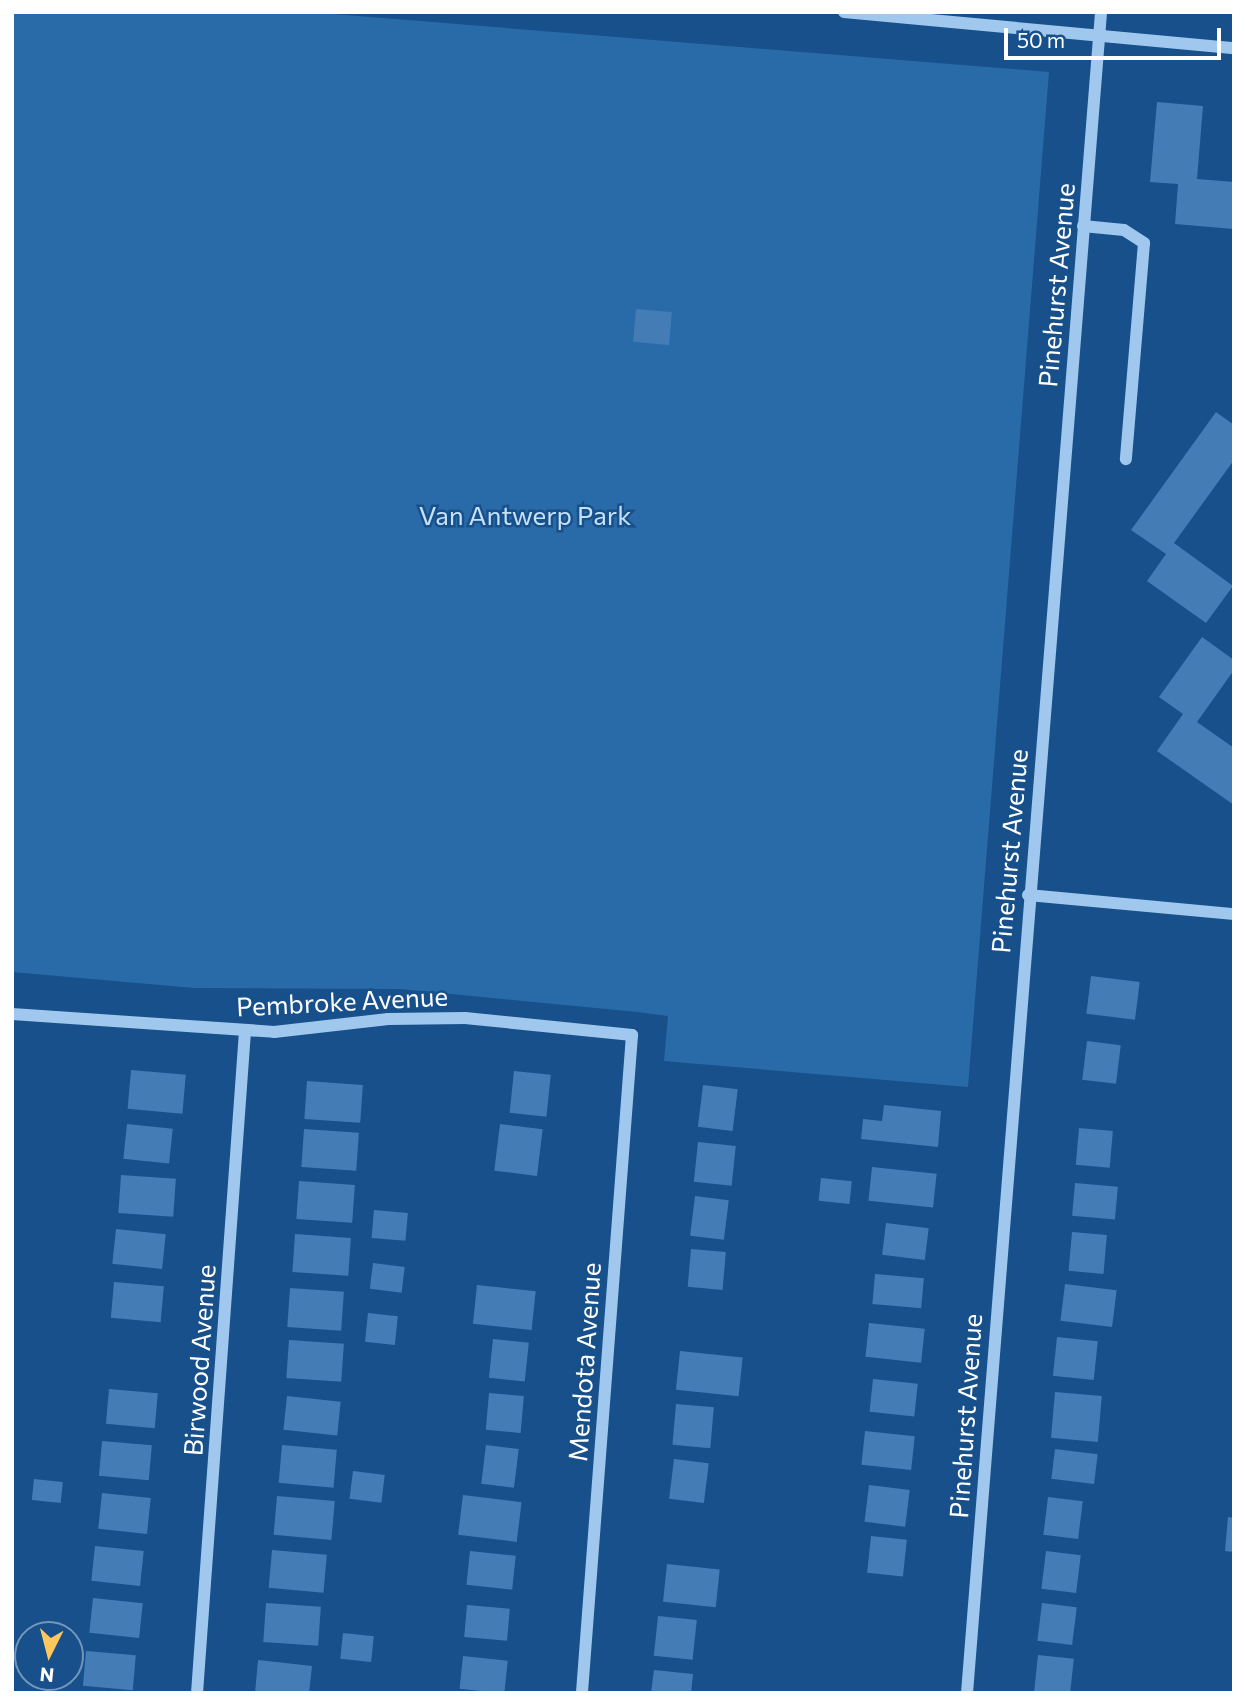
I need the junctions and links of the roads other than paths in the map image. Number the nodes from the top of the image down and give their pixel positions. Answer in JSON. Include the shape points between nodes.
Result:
{"nodes":[{"id":1,"x":844,"y":12,"type":"edge"},
{"id":2,"x":1101,"y":12,"type":"edge"},
{"id":3,"x":1099,"y":35,"type":"junction"},
{"id":4,"x":1234,"y":48,"type":"edge"},
{"id":5,"x":1083,"y":226,"type":"junction"},
{"id":6,"x":1126,"y":459,"type":"dead end"},
{"id":7,"x":1028,"y":895,"type":"junction"},
{"id":8,"x":1234,"y":914,"type":"edge"},
{"id":9,"x":12,"y":1014,"type":"edge"},
{"id":10,"x":245,"y":1031,"type":"junction"},
{"id":11,"x":632,"y":1035,"type":"joint"},
{"id":12,"x":197,"y":1693,"type":"edge"},
{"id":13,"x":582,"y":1693,"type":"edge"},
{"id":14,"x":967,"y":1693,"type":"edge"}],
"edges":[{"from":1,"to":3,"type":"street"},
{"from":2,"to":3,"type":"street","name":"Pinehurst Avenue"},
{"from":3,"to":4,"type":"street"},
{"from":3,"to":5,"type":"street","name":"Pinehurst Avenue"},
{"from":5,"to":6,"type":"street","via":[[1124,230],[1144,243]]},
{"from":5,"to":7,"type":"street","name":"Pinehurst Avenue"},
{"from":7,"to":8,"type":"street"},
{"from":7,"to":14,"type":"street","name":"Pinehurst Avenue"},
{"from":9,"to":10,"type":"street","name":"Pembroke Avenue"},
{"from":10,"to":11,"type":"street","name":"Pembroke Avenue","via":[[439,1017]]},
{"from":10,"to":12,"type":"street","name":"Birwood Avenue"},
{"from":11,"to":13,"type":"street","name":"Mendota Avenue"}]}
